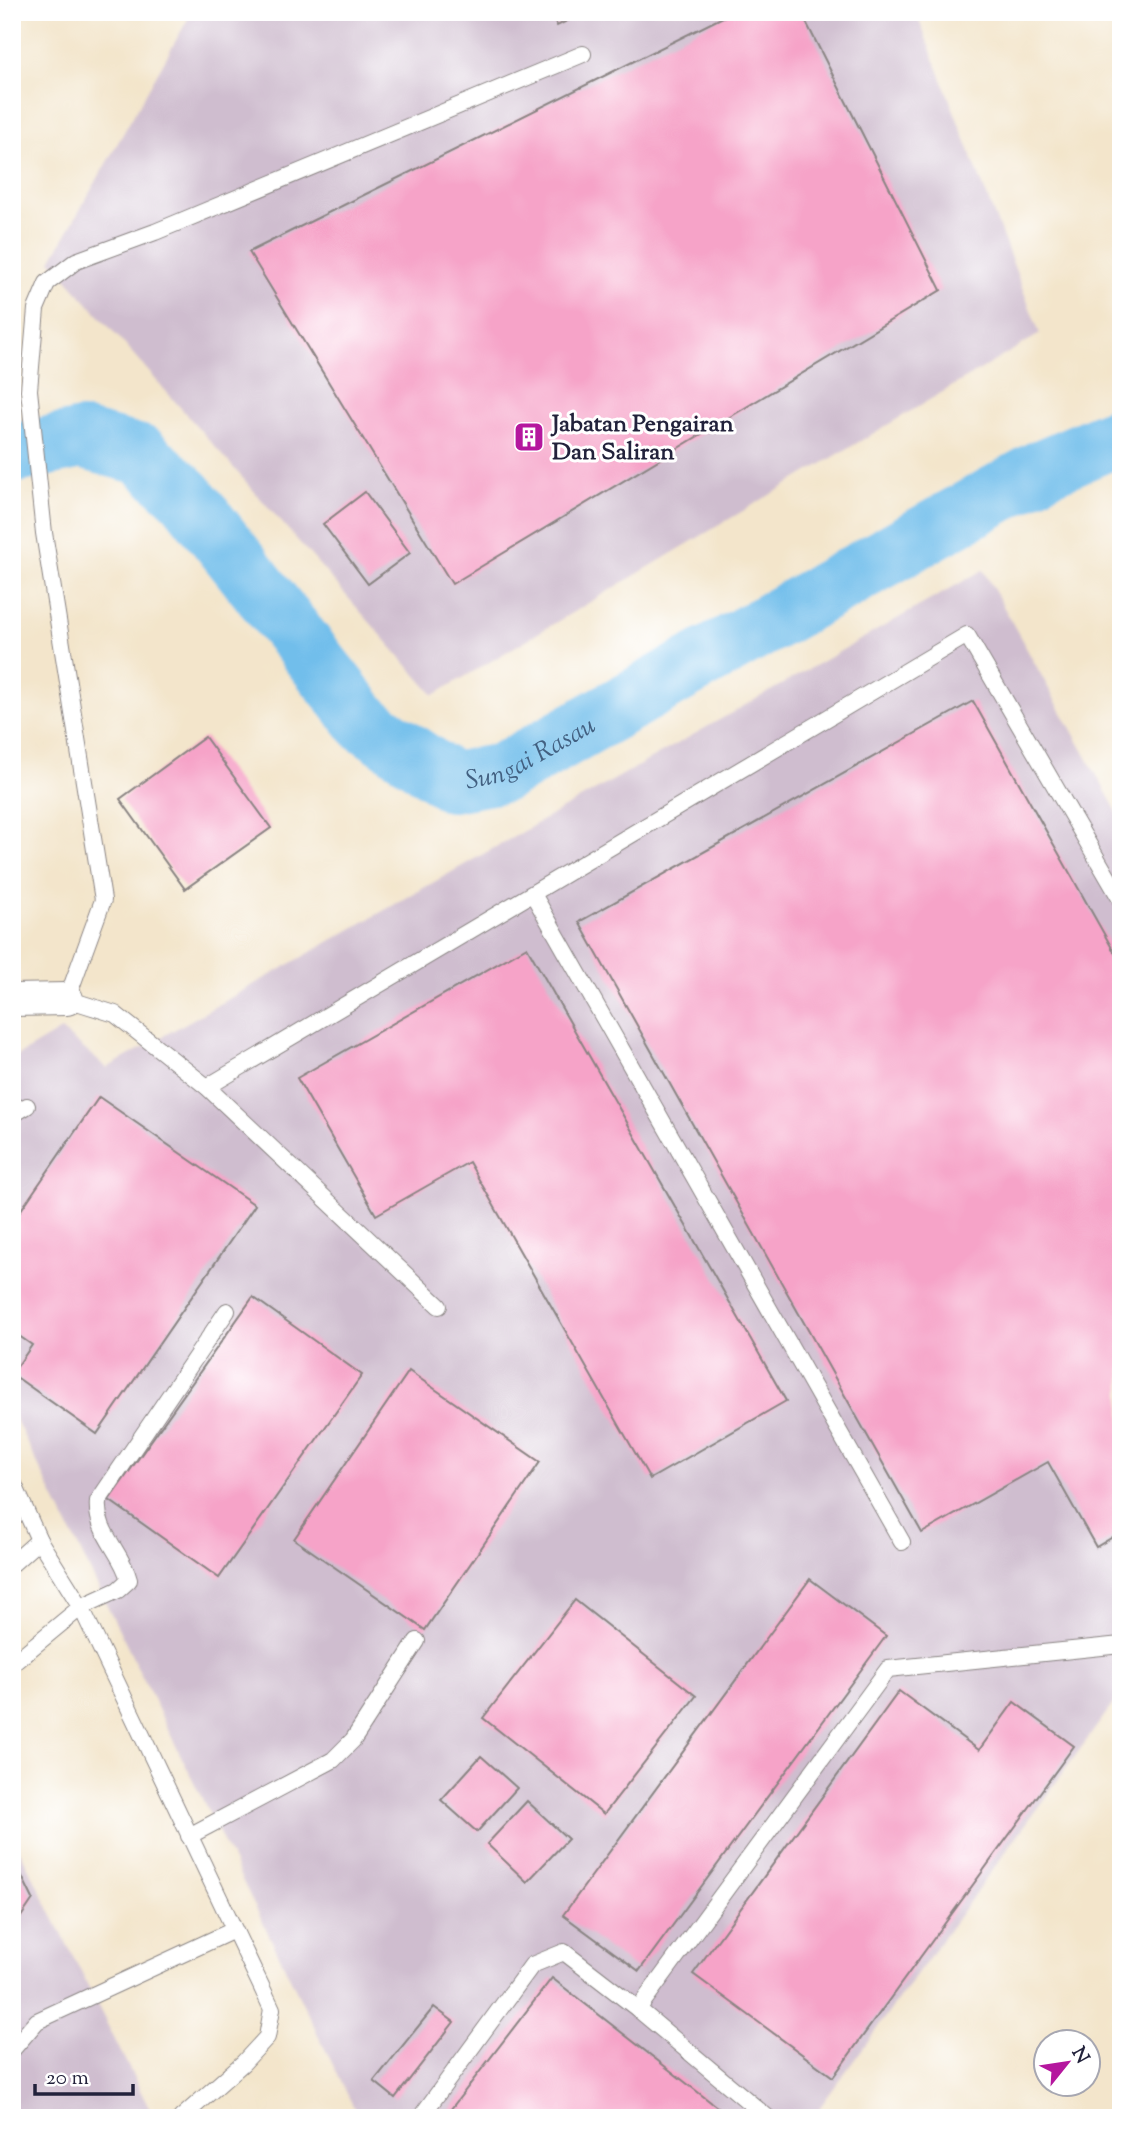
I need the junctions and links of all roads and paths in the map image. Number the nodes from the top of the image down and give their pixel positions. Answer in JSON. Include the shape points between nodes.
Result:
{"nodes":[{"id":1,"x":583,"y":54,"type":"dead end"},
{"id":2,"x":533,"y":894,"type":"junction"},
{"id":3,"x":1121,"y":900,"type":"edge"},
{"id":4,"x":67,"y":999,"type":"junction"},
{"id":5,"x":12,"y":1000,"type":"edge"},
{"id":6,"x":207,"y":1087,"type":"junction"},
{"id":7,"x":439,"y":1306,"type":"dead end"},
{"id":8,"x":227,"y":1311,"type":"dead end"},
{"id":9,"x":12,"y":1480,"type":"edge"},
{"id":10,"x":39,"y":1540,"type":"junction"},
{"id":11,"x":902,"y":1542,"type":"dead end"},
{"id":12,"x":12,"y":1564,"type":"edge"},
{"id":13,"x":81,"y":1607,"type":"junction"},
{"id":14,"x":417,"y":1641,"type":"dead end"},
{"id":15,"x":1121,"y":1645,"type":"edge"},
{"id":16,"x":12,"y":1664,"type":"edge"},
{"id":17,"x":189,"y":1836,"type":"junction"},
{"id":18,"x":234,"y":1930,"type":"junction"},
{"id":19,"x":638,"y":2009,"type":"junction"},
{"id":20,"x":12,"y":2050,"type":"edge"},
{"id":21,"x":181,"y":2118,"type":"edge"},
{"id":22,"x":420,"y":2118,"type":"edge"},
{"id":23,"x":768,"y":2118,"type":"edge"}],
"edges":[{"from":1,"to":4,"type":"lane","via":[[76,261],[47,283],[36,309],[29,390],[44,533],[103,900]]},
{"from":2,"to":3,"type":"lane","via":[[967,635]]},
{"from":2,"to":6,"type":"lane"},
{"from":2,"to":11,"type":"lane"},
{"from":4,"to":5,"type":"street"},
{"from":4,"to":6,"type":"lane","via":[[115,1014]]},
{"from":6,"to":7,"type":"lane"},
{"from":8,"to":13,"type":"lane","via":[[98,1501],[102,1531],[125,1565],[129,1580]]},
{"from":9,"to":10,"type":"lane"},
{"from":10,"to":12,"type":"lane"},
{"from":10,"to":13,"type":"lane"},
{"from":13,"to":16,"type":"lane"},
{"from":13,"to":17,"type":"lane"},
{"from":14,"to":17,"type":"lane","via":[[353,1740],[333,1760]]},
{"from":15,"to":19,"type":"lane","via":[[888,1669]]},
{"from":17,"to":18,"type":"lane"},
{"from":18,"to":20,"type":"lane","via":[[37,2021]]},
{"from":18,"to":21,"type":"lane","via":[[272,2009],[267,2037]]},
{"from":19,"to":22,"type":"lane","via":[[564,1952],[533,1965]]},
{"from":19,"to":23,"type":"lane"}]}
